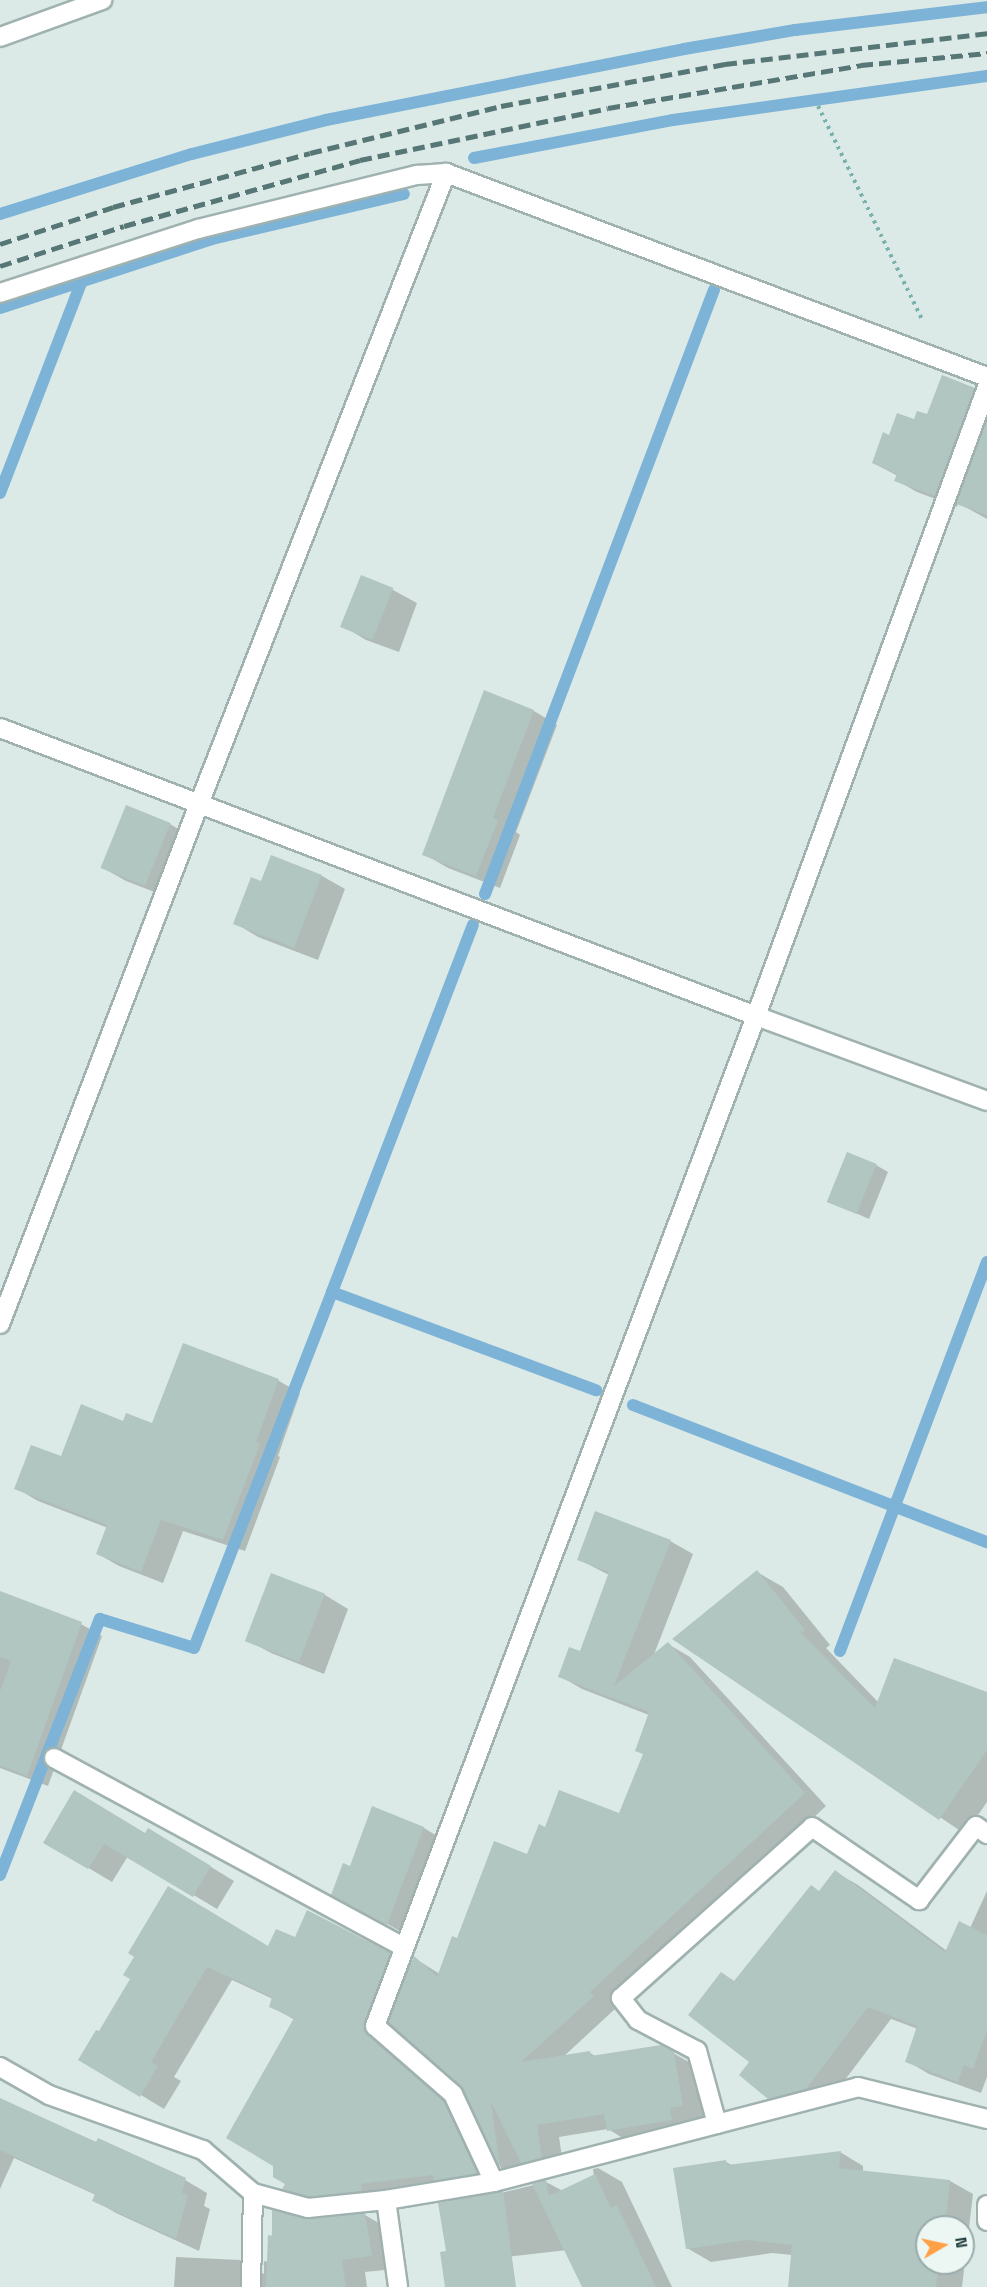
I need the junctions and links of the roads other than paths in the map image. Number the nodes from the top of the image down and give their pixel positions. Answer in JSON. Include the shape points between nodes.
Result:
{"nodes":[{"id":1,"x":102,"y":0,"type":"edge"},
{"id":2,"x":0,"y":37,"type":"edge"},
{"id":3,"x":446,"y":172,"type":"junction"},
{"id":4,"x":0,"y":293,"type":"edge"},
{"id":5,"x":987,"y":377,"type":"edge"},
{"id":6,"x":987,"y":387,"type":"edge"},
{"id":7,"x":0,"y":728,"type":"edge"},
{"id":8,"x":199,"y":804,"type":"junction"},
{"id":9,"x":756,"y":1016,"type":"junction"},
{"id":10,"x":987,"y":1101,"type":"edge"},
{"id":11,"x":0,"y":1324,"type":"edge"},
{"id":12,"x":54,"y":1758,"type":"dead end"},
{"id":13,"x":987,"y":1834,"type":"edge"},
{"id":14,"x":404,"y":1947,"type":"junction"},
{"id":15,"x":0,"y":2067,"type":"edge"},
{"id":16,"x":987,"y":2120,"type":"edge"},
{"id":17,"x":717,"y":2124,"type":"junction"},
{"id":18,"x":494,"y":2182,"type":"junction"},
{"id":19,"x":253,"y":2193,"type":"junction"},
{"id":20,"x":386,"y":2200,"type":"junction"},
{"id":21,"x":987,"y":2205,"type":"edge"},
{"id":22,"x":987,"y":2221,"type":"edge"},
{"id":23,"x":251,"y":2287,"type":"edge"},
{"id":24,"x":398,"y":2287,"type":"edge"}],
"edges":[{"from":1,"to":2,"type":"street"},
{"from":3,"to":4,"type":"street","via":[[417,175],[198,229]]},
{"from":3,"to":5,"type":"street"},
{"from":3,"to":8,"type":"street"},
{"from":6,"to":9,"type":"street"},
{"from":7,"to":8,"type":"street"},
{"from":8,"to":9,"type":"street"},
{"from":8,"to":11,"type":"street"},
{"from":9,"to":10,"type":"street"},
{"from":9,"to":14,"type":"street"},
{"from":12,"to":14,"type":"street"},
{"from":13,"to":17,"type":"street","via":[[976,1826],[919,1900],[812,1827],[621,1998],[638,2020],[697,2051]]},
{"from":14,"to":18,"type":"street","via":[[375,2026],[453,2094]]},
{"from":15,"to":19,"type":"street","via":[[49,2095],[203,2150]]},
{"from":16,"to":17,"type":"street","via":[[858,2087]]},
{"from":17,"to":18,"type":"street"},
{"from":18,"to":20,"type":"street"},
{"from":19,"to":20,"type":"street","via":[[308,2208]]},
{"from":19,"to":23,"type":"street"},
{"from":20,"to":24,"type":"street"},
{"from":21,"to":22,"type":"street"}]}
